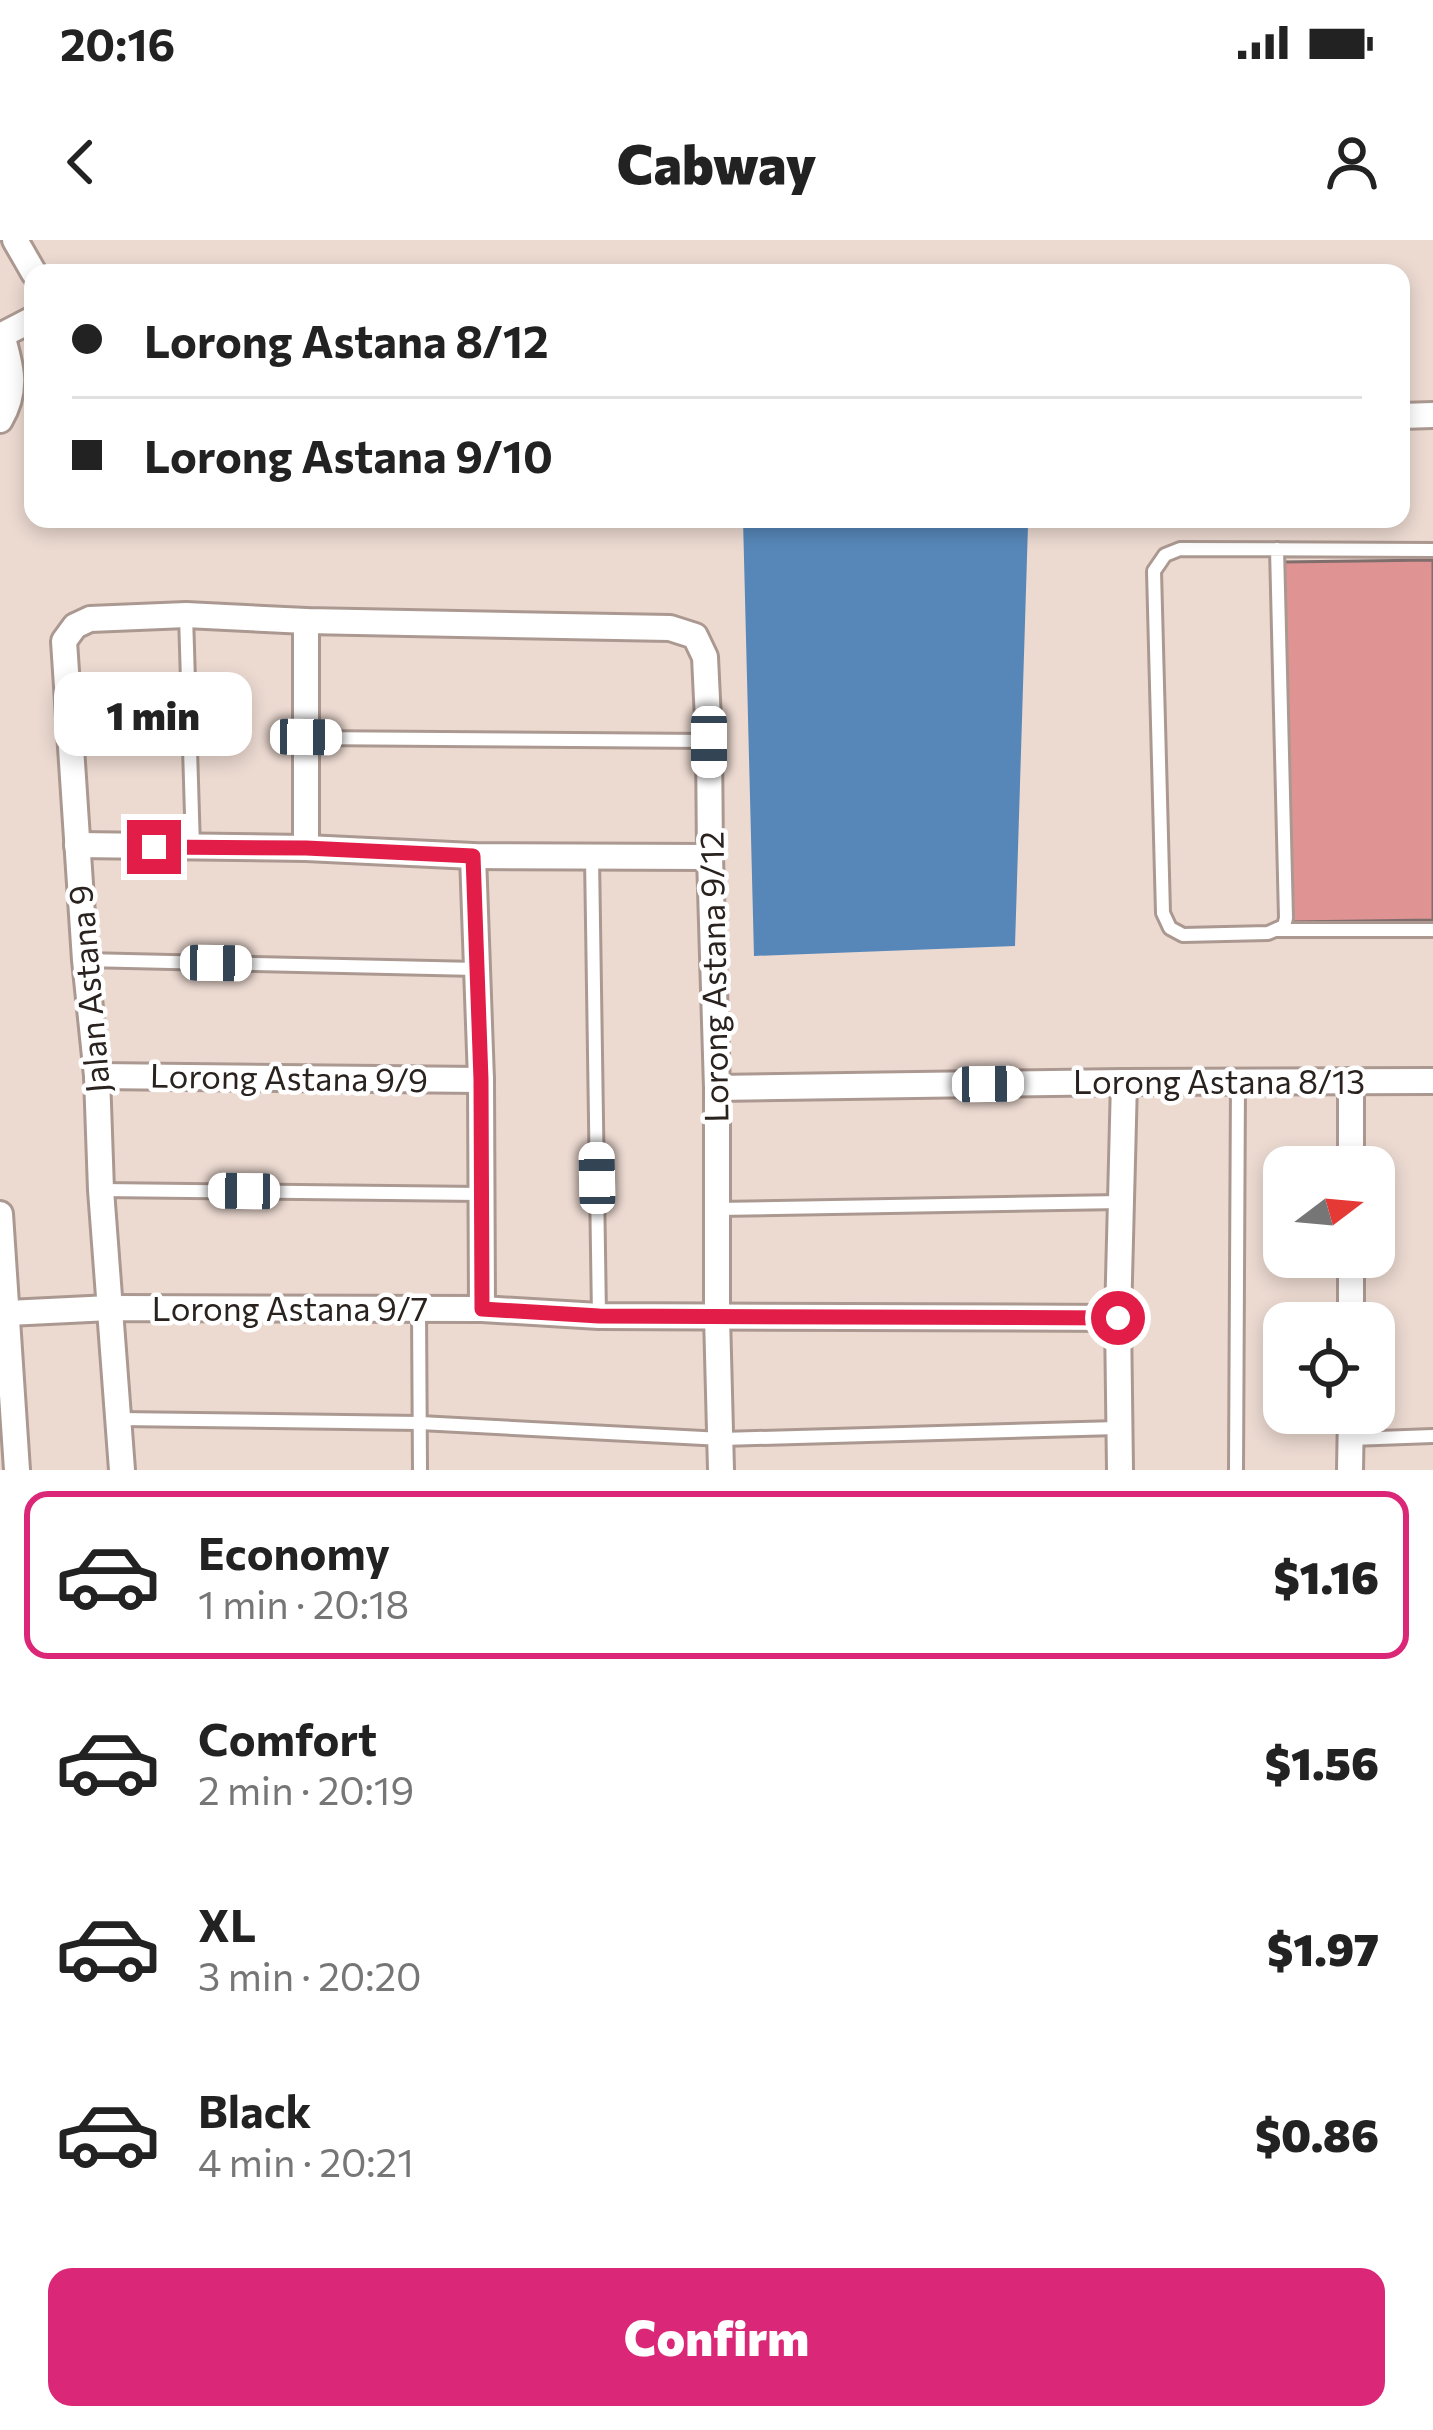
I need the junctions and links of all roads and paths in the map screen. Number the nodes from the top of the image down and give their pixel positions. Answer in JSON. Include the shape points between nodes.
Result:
{"nodes":[{"id":1,"x":1,"y":335,"type":"edge"},
{"id":2,"x":0,"y":419,"type":"edge"},
{"id":3,"x":1277,"y":549,"type":"junction"},
{"id":4,"x":1433,"y":550,"type":"edge"},
{"id":5,"x":186,"y":615,"type":"junction"},
{"id":6,"x":306,"y":622,"type":"junction"},
{"id":7,"x":306,"y":737,"type":"junction"},
{"id":8,"x":709,"y":742,"type":"junction"},
{"id":9,"x":77,"y":845,"type":"junction"},
{"id":10,"x":193,"y":848,"type":"junction"},
{"id":11,"x":306,"y":848,"type":"junction"},
{"id":12,"x":473,"y":856,"type":"junction"},
{"id":13,"x":592,"y":856,"type":"junction"},
{"id":14,"x":710,"y":857,"type":"junction"},
{"id":15,"x":1277,"y":930,"type":"junction"},
{"id":16,"x":1433,"y":930,"type":"edge"},
{"id":17,"x":85,"y":960,"type":"junction"},
{"id":18,"x":477,"y":969,"type":"junction"},
{"id":19,"x":97,"y":1076,"type":"junction"},
{"id":20,"x":481,"y":1080,"type":"junction"},
{"id":21,"x":1351,"y":1081,"type":"junction"},
{"id":22,"x":1433,"y":1081,"type":"edge"},
{"id":23,"x":1124,"y":1082,"type":"junction"},
{"id":24,"x":1238,"y":1082,"type":"junction"},
{"id":25,"x":718,"y":1088,"type":"junction"},
{"id":26,"x":1351,"y":1146,"type":"edge"},
{"id":27,"x":101,"y":1190,"type":"junction"},
{"id":28,"x":482,"y":1194,"type":"junction"},
{"id":29,"x":1121,"y":1202,"type":"junction"},
{"id":30,"x":718,"y":1209,"type":"junction"},
{"id":31,"x":0,"y":1214,"type":"edge"},
{"id":32,"x":110,"y":1308,"type":"junction"},
{"id":33,"x":482,"y":1309,"type":"junction"},
{"id":34,"x":419,"y":1310,"type":"junction"},
{"id":35,"x":8,"y":1312,"type":"junction"},
{"id":36,"x":599,"y":1316,"type":"junction"},
{"id":37,"x":717,"y":1316,"type":"junction"},
{"id":38,"x":1118,"y":1318,"type":"junction"},
{"id":39,"x":118,"y":1419,"type":"junction"},
{"id":40,"x":420,"y":1423,"type":"junction"},
{"id":41,"x":1118,"y":1428,"type":"junction"},
{"id":42,"x":1351,"y":1434,"type":"edge"},
{"id":43,"x":1433,"y":1436,"type":"edge"},
{"id":44,"x":722,"y":1439,"type":"junction"},
{"id":45,"x":1351,"y":1439,"type":"junction"},
{"id":46,"x":17,"y":1470,"type":"edge"},
{"id":47,"x":122,"y":1470,"type":"edge"},
{"id":48,"x":420,"y":1470,"type":"edge"},
{"id":49,"x":721,"y":1470,"type":"edge"},
{"id":50,"x":1120,"y":1470,"type":"edge"},
{"id":51,"x":1236,"y":1470,"type":"edge"},
{"id":52,"x":1350,"y":1470,"type":"edge"}],
"edges":[{"from":1,"to":2,"type":"street","via":[[12,376]]},
{"from":3,"to":4,"type":"lane"},
{"from":3,"to":15,"type":"lane","via":[[1287,910]]},
{"from":3,"to":15,"type":"lane","via":[[1180,549],[1154,571],[1163,913],[1183,935]]},
{"from":5,"to":6,"type":"street","name":"Lorong Astana 9/12"},
{"from":5,"to":9,"type":"street","name":"Jalan Astana 9","via":[[90,619],[64,640]]},
{"from":5,"to":10,"type":"lane"},
{"from":6,"to":7,"type":"street"},
{"from":6,"to":8,"type":"street","name":"Lorong Astana 9/12","via":[[670,628],[695,636],[705,657]]},
{"from":7,"to":8,"type":"lane"},
{"from":7,"to":11,"type":"street"},
{"from":8,"to":14,"type":"street","name":"Lorong Astana 9/12"},
{"from":9,"to":10,"type":"street"},
{"from":9,"to":17,"type":"street","name":"Jalan Astana 9"},
{"from":10,"to":11,"type":"street"},
{"from":11,"to":12,"type":"street"},
{"from":12,"to":13,"type":"street"},
{"from":12,"to":18,"type":"street"},
{"from":13,"to":14,"type":"street"},
{"from":13,"to":36,"type":"lane"},
{"from":14,"to":25,"type":"street","name":"Lorong Astana 9/12"},
{"from":15,"to":16,"type":"lane"},
{"from":17,"to":18,"type":"lane"},
{"from":17,"to":19,"type":"street","name":"Jalan Astana 9"},
{"from":18,"to":20,"type":"street"},
{"from":19,"to":20,"type":"street","name":"Lorong Astana 9/9"},
{"from":19,"to":27,"type":"street","name":"Jalan Astana 9"},
{"from":20,"to":28,"type":"street"},
{"from":21,"to":22,"type":"street","name":"Lorong Astana 8/13"},
{"from":21,"to":24,"type":"street","name":"Lorong Astana 8/13"},
{"from":21,"to":26,"type":"street"},
{"from":23,"to":24,"type":"street","name":"Lorong Astana 8/13"},
{"from":23,"to":25,"type":"street","name":"Lorong Astana 8/13"},
{"from":23,"to":29,"type":"street"},
{"from":24,"to":51,"type":"lane"},
{"from":25,"to":30,"type":"street","name":"Lorong Astana 9/12"},
{"from":27,"to":28,"type":"lane"},
{"from":27,"to":32,"type":"street","name":"Jalan Astana 9"},
{"from":28,"to":33,"type":"street"},
{"from":29,"to":30,"type":"lane"},
{"from":29,"to":38,"type":"street"},
{"from":30,"to":37,"type":"street","name":"Lorong Astana 9/12"},
{"from":31,"to":35,"type":"street"},
{"from":32,"to":34,"type":"street","name":"Lorong Astana 9/7"},
{"from":32,"to":35,"type":"street","name":"Lorong Astana 9/7"},
{"from":32,"to":39,"type":"street","name":"Jalan Astana 9"},
{"from":33,"to":34,"type":"street","name":"Lorong Astana 9/7"},
{"from":33,"to":36,"type":"street","name":"Lorong Astana 9/7"},
{"from":34,"to":40,"type":"lane"},
{"from":35,"to":46,"type":"street"},
{"from":36,"to":37,"type":"street","name":"Lorong Astana 9/7"},
{"from":37,"to":38,"type":"street","name":"Lorong Astana 9/7"},
{"from":37,"to":44,"type":"street","name":"Lorong Astana 9/12"},
{"from":38,"to":41,"type":"street"},
{"from":39,"to":40,"type":"lane"},
{"from":39,"to":47,"type":"street","name":"Jalan Astana 9"},
{"from":40,"to":44,"type":"lane"},
{"from":40,"to":48,"type":"lane"},
{"from":41,"to":44,"type":"lane"},
{"from":41,"to":50,"type":"street"},
{"from":42,"to":45,"type":"street"},
{"from":43,"to":45,"type":"lane"},
{"from":44,"to":49,"type":"street","name":"Lorong Astana 9/12"},
{"from":45,"to":52,"type":"street"}]}
